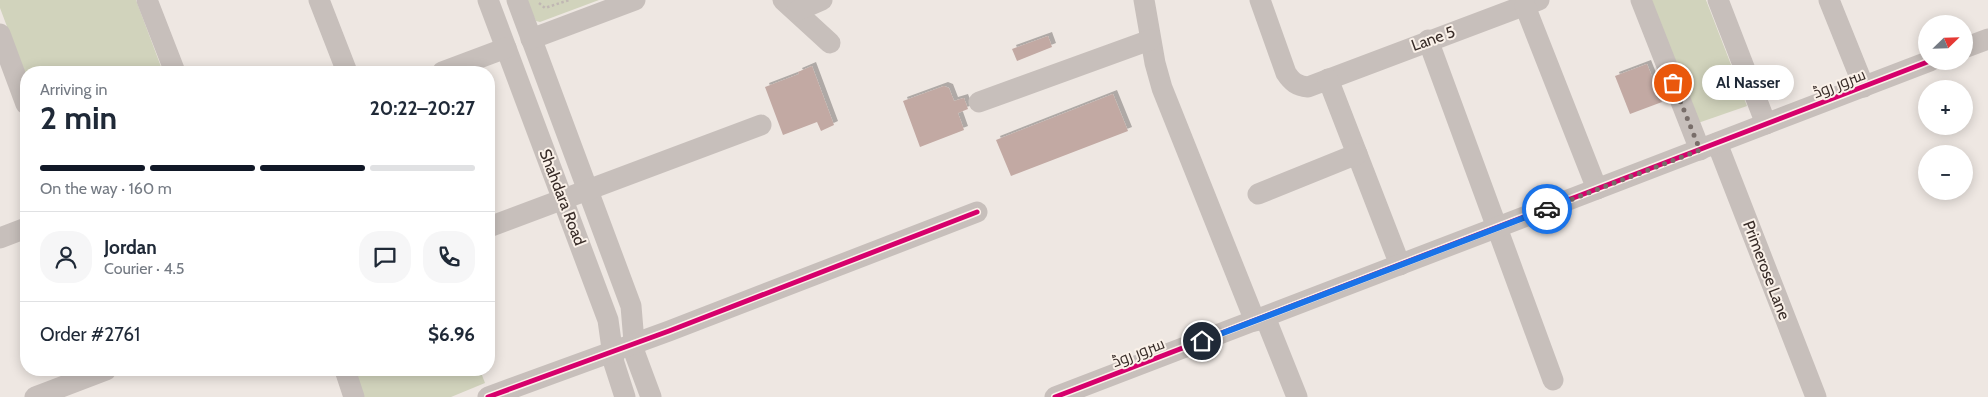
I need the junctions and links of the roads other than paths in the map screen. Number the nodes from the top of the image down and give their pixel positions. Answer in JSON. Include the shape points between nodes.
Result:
{"nodes":[{"id":1,"x":147,"y":0,"type":"edge"},
{"id":2,"x":319,"y":0,"type":"edge"},
{"id":3,"x":488,"y":0,"type":"edge"},
{"id":4,"x":517,"y":0,"type":"edge"},
{"id":5,"x":635,"y":0,"type":"edge"},
{"id":6,"x":822,"y":0,"type":"edge"},
{"id":7,"x":1144,"y":0,"type":"edge"},
{"id":8,"x":1260,"y":0,"type":"edge"},
{"id":9,"x":1641,"y":0,"type":"edge"},
{"id":10,"x":1718,"y":0,"type":"edge"},
{"id":11,"x":1829,"y":0,"type":"edge"},
{"id":12,"x":1532,"y":3,"type":"edge"},
{"id":13,"x":790,"y":6,"type":"edge"},
{"id":14,"x":0,"y":34,"type":"edge"},
{"id":15,"x":532,"y":39,"type":"junction"},
{"id":16,"x":1988,"y":39,"type":"edge"},
{"id":17,"x":1150,"y":40,"type":"junction"},
{"id":18,"x":1428,"y":40,"type":"junction"},
{"id":19,"x":830,"y":44,"type":"dead end"},
{"id":20,"x":1973,"y":45,"type":"edge"},
{"id":21,"x":506,"y":48,"type":"junction"},
{"id":22,"x":173,"y":66,"type":"edge"},
{"id":23,"x":345,"y":66,"type":"edge"},
{"id":24,"x":458,"y":66,"type":"edge"},
{"id":25,"x":1918,"y":66,"type":"edge"},
{"id":26,"x":1328,"y":79,"type":"junction"},
{"id":27,"x":1864,"y":87,"type":"junction"},
{"id":28,"x":20,"y":88,"type":"edge"},
{"id":29,"x":979,"y":102,"type":"dead end"},
{"id":30,"x":1766,"y":124,"type":"junction"},
{"id":31,"x":761,"y":125,"type":"dead end"},
{"id":32,"x":1708,"y":147,"type":"junction"},
{"id":33,"x":1357,"y":154,"type":"junction"},
{"id":34,"x":1597,"y":189,"type":"junction"},
{"id":35,"x":588,"y":190,"type":"junction"},
{"id":36,"x":1258,"y":194,"type":"dead end"},
{"id":37,"x":564,"y":198,"type":"junction"},
{"id":38,"x":977,"y":212,"type":"dead end"},
{"id":39,"x":495,"y":225,"type":"edge"},
{"id":40,"x":1498,"y":227,"type":"junction"},
{"id":41,"x":20,"y":230,"type":"edge"},
{"id":42,"x":0,"y":238,"type":"edge"},
{"id":43,"x":1400,"y":265,"type":"junction"},
{"id":44,"x":1260,"y":318,"type":"junction"},
{"id":45,"x":634,"y":344,"type":"junction"},
{"id":46,"x":612,"y":352,"type":"junction"},
{"id":47,"x":90,"y":376,"type":"edge"},
{"id":48,"x":347,"y":376,"type":"edge"},
{"id":49,"x":1553,"y":380,"type":"dead end"},
{"id":50,"x":1081,"y":392,"type":"edge"},
{"id":51,"x":35,"y":397,"type":"edge"},
{"id":52,"x":354,"y":397,"type":"edge"},
{"id":53,"x":488,"y":397,"type":"edge"},
{"id":54,"x":625,"y":397,"type":"edge"},
{"id":55,"x":651,"y":397,"type":"edge"},
{"id":56,"x":1055,"y":397,"type":"edge"},
{"id":57,"x":1297,"y":397,"type":"edge"},
{"id":58,"x":1816,"y":397,"type":"edge"}],
"edges":[{"from":1,"to":22,"type":"street"},
{"from":2,"to":23,"type":"street"},
{"from":3,"to":21,"type":"street","name":"Shahdara Road"},
{"from":4,"to":15,"type":"street","name":"Shahdara Road"},
{"from":5,"to":15,"type":"street"},
{"from":6,"to":13,"type":"street"},
{"from":7,"to":17,"type":"street"},
{"from":8,"to":26,"type":"street","name":"Lane 5","via":[[1291,81],[1308,87]]},
{"from":9,"to":32,"type":"street","name":"Primerose Lane"},
{"from":10,"to":30,"type":"street"},
{"from":11,"to":27,"type":"street"},
{"from":12,"to":18,"type":"street","name":"Lane 5"},
{"from":12,"to":34,"type":"street"},
{"from":13,"to":19,"type":"street"},
{"from":14,"to":28,"type":"street"},
{"from":15,"to":35,"type":"street","name":"Shahdara Road"},
{"from":16,"to":20,"type":"street"},
{"from":17,"to":29,"type":"street"},
{"from":17,"to":44,"type":"street","via":[[1162,88]]},
{"from":18,"to":26,"type":"street","name":"Lane 5"},
{"from":18,"to":40,"type":"street"},
{"from":21,"to":24,"type":"street"},
{"from":21,"to":37,"type":"street","name":"Shahdara Road"},
{"from":25,"to":27,"type":"street","name":"سرور روڈ"},
{"from":26,"to":33,"type":"street"},
{"from":27,"to":30,"type":"street","name":"سرور روڈ"},
{"from":30,"to":32,"type":"street","name":"سرور روڈ"},
{"from":31,"to":35,"type":"street"},
{"from":32,"to":34,"type":"street","name":"سرور روڈ"},
{"from":32,"to":58,"type":"street","name":"Primerose Lane"},
{"from":33,"to":36,"type":"street"},
{"from":33,"to":43,"type":"street"},
{"from":34,"to":40,"type":"street","name":"سرور روڈ"},
{"from":35,"to":37,"type":"street"},
{"from":35,"to":45,"type":"street","name":"Shahdara Road","via":[[631,306]]},
{"from":37,"to":39,"type":"street"},
{"from":37,"to":46,"type":"street","name":"Shahdara Road","via":[[608,320]]},
{"from":38,"to":45,"type":"street"},
{"from":40,"to":43,"type":"street","name":"سرور روڈ"},
{"from":40,"to":49,"type":"street"},
{"from":41,"to":42,"type":"street"},
{"from":43,"to":44,"type":"street","name":"سرور روڈ"},
{"from":44,"to":50,"type":"street","name":"سرور روڈ"},
{"from":44,"to":57,"type":"street"},
{"from":45,"to":46,"type":"street"},
{"from":45,"to":55,"type":"street","name":"Shahdara Road"},
{"from":46,"to":53,"type":"street"},
{"from":46,"to":54,"type":"street","name":"Shahdara Road"},
{"from":47,"to":51,"type":"street"},
{"from":48,"to":52,"type":"street"},
{"from":50,"to":56,"type":"street","name":"سرور روڈ"}]}
